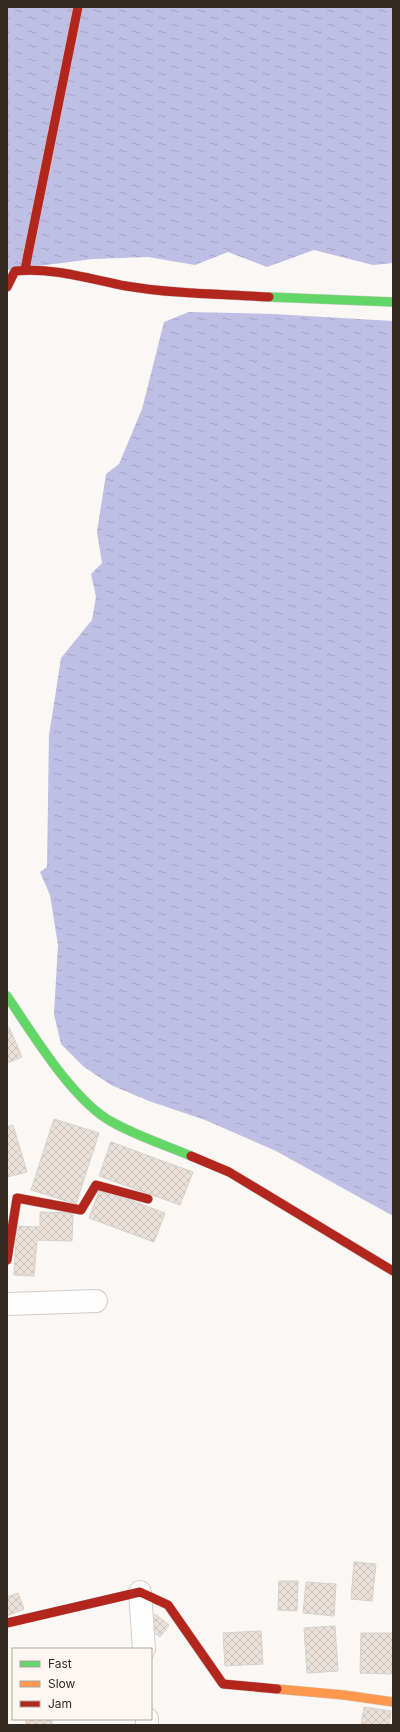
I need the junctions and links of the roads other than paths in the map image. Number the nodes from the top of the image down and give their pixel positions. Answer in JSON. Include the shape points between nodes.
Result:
{"nodes":[{"id":1,"x":78,"y":7,"type":"edge"},
{"id":2,"x":25,"y":269,"type":"junction"},
{"id":3,"x":7,"y":287,"type":"edge"},
{"id":4,"x":393,"y":302,"type":"edge"},
{"id":5,"x":7,"y":996,"type":"edge"},
{"id":6,"x":148,"y":1199,"type":"dead end"},
{"id":7,"x":7,"y":1260,"type":"edge"},
{"id":8,"x":393,"y":1271,"type":"edge"},
{"id":9,"x":96,"y":1301,"type":"dead end"},
{"id":10,"x":7,"y":1304,"type":"edge"},
{"id":11,"x":140,"y":1592,"type":"junction"},
{"id":12,"x":7,"y":1624,"type":"edge"},
{"id":13,"x":144,"y":1648,"type":"edge"},
{"id":14,"x":393,"y":1702,"type":"edge"}],
"edges":[{"from":1,"to":2,"type":"street"},
{"from":2,"to":3,"type":"street","via":[[15,271]]},
{"from":2,"to":4,"type":"street","via":[[139,288]]},
{"from":5,"to":8,"type":"street","via":[[82,1099],[111,1122],[229,1172]]},
{"from":6,"to":7,"type":"street","via":[[96,1185],[81,1210],[17,1198]]},
{"from":9,"to":10,"type":"street"},
{"from":11,"to":12,"type":"street"},
{"from":11,"to":13,"type":"street"},
{"from":11,"to":14,"type":"street","via":[[168,1605],[222,1684]]}]}
